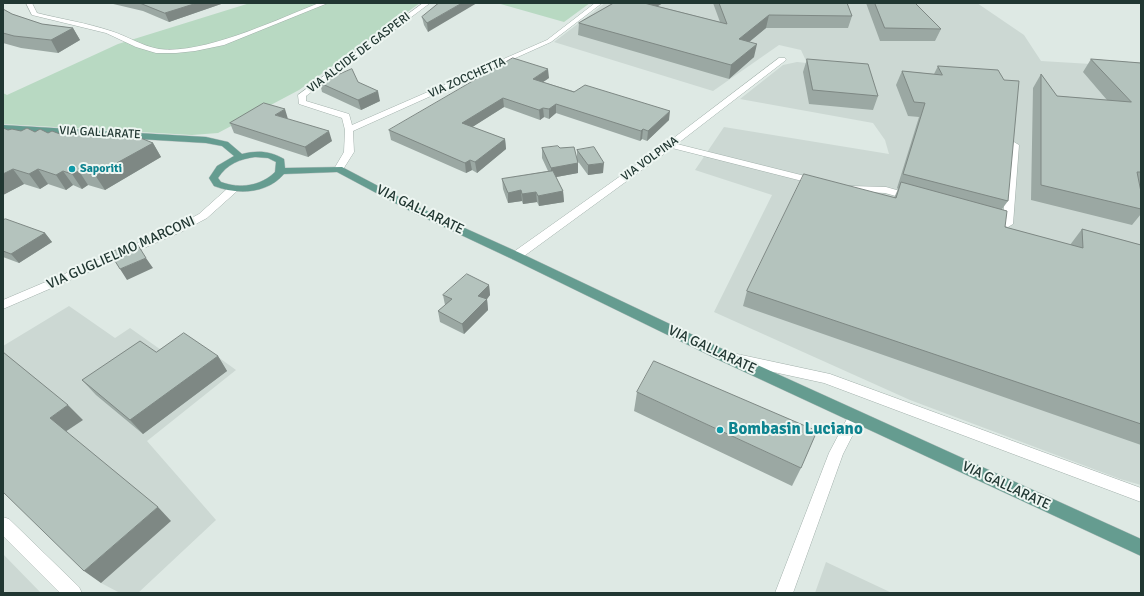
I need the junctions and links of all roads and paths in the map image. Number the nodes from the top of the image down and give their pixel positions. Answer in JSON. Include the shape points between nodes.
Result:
{"nodes":[{"id":1,"x":29,"y":3,"type":"edge"},
{"id":2,"x":325,"y":3,"type":"edge"},
{"id":3,"x":427,"y":3,"type":"edge"},
{"id":4,"x":598,"y":3,"type":"edge"},
{"id":5,"x":782,"y":60,"type":"dead end"},
{"id":6,"x":3,"y":128,"type":"edge"},
{"id":7,"x":349,"y":130,"type":"junction"},
{"id":8,"x":670,"y":145,"type":"junction"},
{"id":9,"x":1014,"y":145,"type":"edge"},
{"id":10,"x":240,"y":157,"type":"junction"},
{"id":11,"x":339,"y":169,"type":"junction"},
{"id":12,"x":281,"y":171,"type":"junction"},
{"id":13,"x":826,"y":184,"type":"edge"},
{"id":14,"x":841,"y":187,"type":"edge"},
{"id":15,"x":232,"y":190,"type":"junction"},
{"id":16,"x":916,"y":199,"type":"edge"},
{"id":17,"x":978,"y":216,"type":"edge"},
{"id":18,"x":516,"y":256,"type":"junction"},
{"id":19,"x":3,"y":305,"type":"edge"},
{"id":20,"x":726,"y":357,"type":"junction"},
{"id":21,"x":855,"y":417,"type":"junction"},
{"id":22,"x":1141,"y":495,"type":"edge"},
{"id":23,"x":3,"y":525,"type":"edge"},
{"id":24,"x":1140,"y":548,"type":"edge"},
{"id":25,"x":73,"y":593,"type":"edge"},
{"id":26,"x":784,"y":593,"type":"edge"}],
"edges":[{"from":1,"to":2,"type":"street","via":[[34,14],[108,32],[139,45],[176,51],[221,43]]},
{"from":3,"to":7,"type":"street","name":"VIA ALCIDE DE GASPERI","via":[[302,95],[302,102],[346,116]]},
{"from":4,"to":7,"type":"street","name":"VIA ZOCCHETTA","via":[[549,41]]},
{"from":5,"to":8,"type":"street","name":"VIA VOLPINA"},
{"from":6,"to":10,"type":"main road","name":"VIA GALLARATE","via":[[206,140],[225,144]]},
{"from":7,"to":11,"type":"street","name":"VIA ALCIDE DE GASPERI","via":[[349,152]]},
{"from":8,"to":13,"type":"street"},
{"from":8,"to":18,"type":"street","name":"VIA VOLPINA"},
{"from":9,"to":17,"type":"street","via":[[1008,224]]},
{"from":10,"to":12,"type":"main road","via":[[270,155],[281,161]]},
{"from":10,"to":15,"type":"main road","via":[[224,165],[215,175],[218,185]]},
{"from":11,"to":12,"type":"main road"},
{"from":11,"to":18,"type":"main road","name":"VIA GALLARATE","via":[[414,209]]},
{"from":12,"to":15,"type":"main road","via":[[261,185]]},
{"from":14,"to":16,"type":"street","via":[[886,190]]},
{"from":15,"to":19,"type":"street","name":"VIA GUGLIELMO MARCONI","via":[[203,216],[177,230]]},
{"from":18,"to":20,"type":"main road","name":"VIA GALLARATE"},
{"from":20,"to":21,"type":"main road","name":"VIA GALLARATE"},
{"from":20,"to":22,"type":"street","via":[[825,378]]},
{"from":21,"to":24,"type":"main road","name":"VIA GALLARATE"},
{"from":21,"to":26,"type":"street","via":[[836,453]]},
{"from":23,"to":25,"type":"street"}]}
